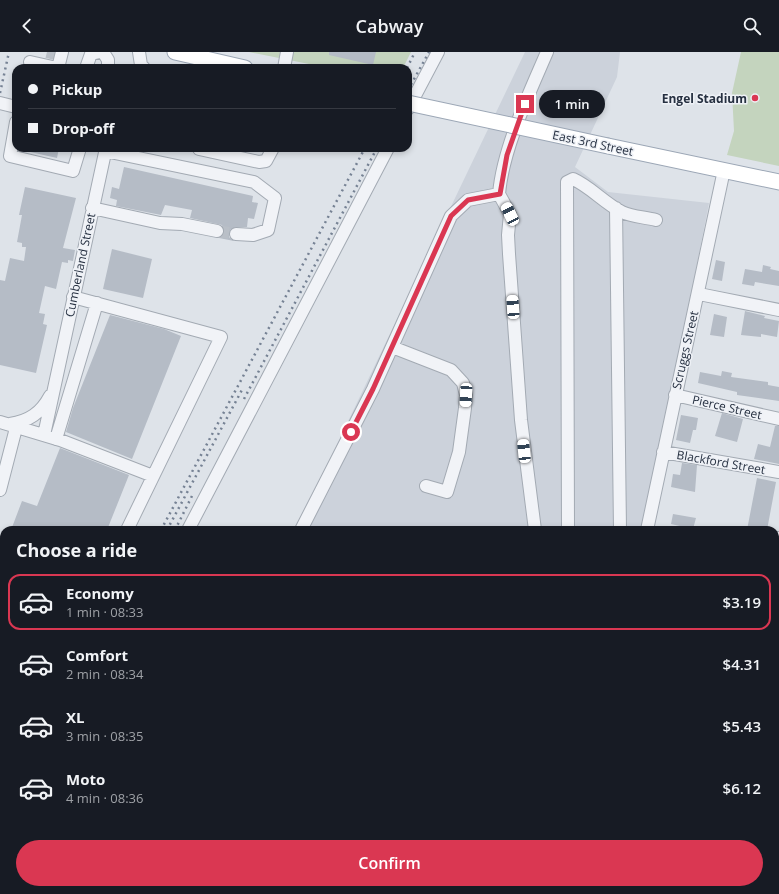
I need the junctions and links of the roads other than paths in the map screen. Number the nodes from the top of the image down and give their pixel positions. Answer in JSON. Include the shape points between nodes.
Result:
{"nodes":[{"id":1,"x":95,"y":52,"type":"edge"},
{"id":2,"x":139,"y":52,"type":"edge"},
{"id":3,"x":175,"y":52,"type":"edge"},
{"id":4,"x":287,"y":52,"type":"edge"},
{"id":5,"x":438,"y":52,"type":"edge"},
{"id":6,"x":547,"y":52,"type":"edge"},
{"id":7,"x":59,"y":54,"type":"edge"},
{"id":8,"x":30,"y":61,"type":"edge"},
{"id":9,"x":42,"y":64,"type":"edge"},
{"id":10,"x":58,"y":64,"type":"edge"},
{"id":11,"x":88,"y":64,"type":"edge"},
{"id":12,"x":108,"y":64,"type":"edge"},
{"id":13,"x":141,"y":64,"type":"edge"},
{"id":14,"x":228,"y":64,"type":"edge"},
{"id":15,"x":285,"y":64,"type":"edge"},
{"id":16,"x":412,"y":101,"type":"edge"},
{"id":17,"x":0,"y":103,"type":"edge"},
{"id":18,"x":412,"y":104,"type":"edge"},
{"id":19,"x":12,"y":106,"type":"edge"},
{"id":20,"x":12,"y":145,"type":"edge"},
{"id":21,"x":73,"y":152,"type":"edge"},
{"id":22,"x":79,"y":152,"type":"edge"},
{"id":23,"x":104,"y":152,"type":"edge"},
{"id":24,"x":119,"y":152,"type":"edge"},
{"id":25,"x":213,"y":152,"type":"edge"},
{"id":26,"x":271,"y":152,"type":"edge"},
{"id":27,"x":386,"y":152,"type":"edge"},
{"id":28,"x":52,"y":167,"type":"junction"},
{"id":29,"x":724,"y":170,"type":"junction"},
{"id":30,"x":779,"y":182,"type":"edge"},
{"id":31,"x":500,"y":194,"type":"junction"},
{"id":32,"x":92,"y":208,"type":"junction"},
{"id":33,"x":616,"y":208,"type":"junction"},
{"id":34,"x":656,"y":220,"type":"dead end"},
{"id":35,"x":216,"y":231,"type":"tunnel mouth"},
{"id":36,"x":236,"y":234,"type":"tunnel mouth"},
{"id":37,"x":699,"y":294,"type":"junction"},
{"id":38,"x":73,"y":297,"type":"junction"},
{"id":39,"x":97,"y":303,"type":"junction"},
{"id":40,"x":779,"y":310,"type":"edge"},
{"id":41,"x":392,"y":347,"type":"junction"},
{"id":42,"x":56,"y":382,"type":"junction"},
{"id":43,"x":675,"y":395,"type":"junction"},
{"id":44,"x":779,"y":419,"type":"edge"},
{"id":45,"x":8,"y":425,"type":"edge"},
{"id":46,"x":44,"y":435,"type":"junction"},
{"id":47,"x":56,"y":439,"type":"junction"},
{"id":48,"x":664,"y":452,"type":"junction"},
{"id":49,"x":779,"y":472,"type":"edge"},
{"id":50,"x":153,"y":476,"type":"junction"},
{"id":51,"x":426,"y":486,"type":"dead end"},
{"id":52,"x":0,"y":490,"type":"edge"},
{"id":53,"x":129,"y":526,"type":"edge"},
{"id":54,"x":190,"y":526,"type":"edge"},
{"id":55,"x":303,"y":526,"type":"edge"},
{"id":56,"x":534,"y":526,"type":"edge"},
{"id":57,"x":568,"y":526,"type":"edge"},
{"id":58,"x":620,"y":526,"type":"edge"},
{"id":59,"x":648,"y":526,"type":"edge"}],
"edges":[{"from":1,"to":11,"type":"street"},
{"from":1,"to":12,"type":"street","via":[[108,60]]},
{"from":2,"to":13,"type":"street"},
{"from":3,"to":14,"type":"main road"},
{"from":4,"to":15,"type":"street"},
{"from":5,"to":16,"type":"street"},
{"from":6,"to":31,"type":"street","via":[[507,155]]},
{"from":7,"to":10,"type":"street"},
{"from":8,"to":9,"type":"street"},
{"from":17,"to":19,"type":"street"},
{"from":18,"to":29,"type":"main road","name":"East 3rd Street","bridge":true},
{"from":20,"to":28,"type":"street","via":[[10,156]]},
{"from":21,"to":28,"type":"street","via":[[70,162]]},
{"from":22,"to":28,"type":"street","via":[[73,172]]},
{"from":23,"to":32,"type":"street","name":"Cumberland Street"},
{"from":24,"to":36,"type":"street","via":[[254,182],[266,190],[275,198],[268,230],[253,235]]},
{"from":25,"to":26,"type":"street","via":[[259,162],[266,162]]},
{"from":27,"to":54,"type":"street"},
{"from":29,"to":30,"type":"main road","name":"East 3rd Street"},
{"from":29,"to":37,"type":"street","name":"Scruggs Street"},
{"from":31,"to":41,"type":"street","via":[[468,200],[451,216]]},
{"from":31,"to":56,"type":"street","via":[[510,214],[508,248],[521,420]]},
{"from":32,"to":35,"type":"street","via":[[160,223],[182,224]]},
{"from":32,"to":38,"type":"street","name":"Cumberland Street"},
{"from":33,"to":34,"type":"street","via":[[624,213]]},
{"from":33,"to":57,"type":"street","via":[[573,179],[567,182]]},
{"from":33,"to":58,"type":"street"},
{"from":37,"to":40,"type":"street"},
{"from":37,"to":43,"type":"street","name":"Scruggs Street"},
{"from":38,"to":39,"type":"street"},
{"from":38,"to":42,"type":"street","name":"Cumberland Street"},
{"from":39,"to":47,"type":"street"},
{"from":39,"to":50,"type":"street","via":[[221,337]]},
{"from":41,"to":51,"type":"street","via":[[451,370],[463,384],[465,408],[459,452],[447,492]]},
{"from":41,"to":55,"type":"street"},
{"from":42,"to":45,"type":"street","name":"Cumberland Street","via":[[45,406],[37,414],[26,421]]},
{"from":42,"to":46,"type":"street","name":"Cumberland Street"},
{"from":43,"to":44,"type":"street","name":"Pierce Street"},
{"from":43,"to":48,"type":"street","name":"Scruggs Street"},
{"from":45,"to":46,"type":"street"},
{"from":45,"to":52,"type":"street"},
{"from":46,"to":47,"type":"street"},
{"from":47,"to":50,"type":"street"},
{"from":48,"to":49,"type":"street","name":"Blackford Street"},
{"from":48,"to":59,"type":"street","name":"Scruggs Street"},
{"from":50,"to":53,"type":"street"}]}
